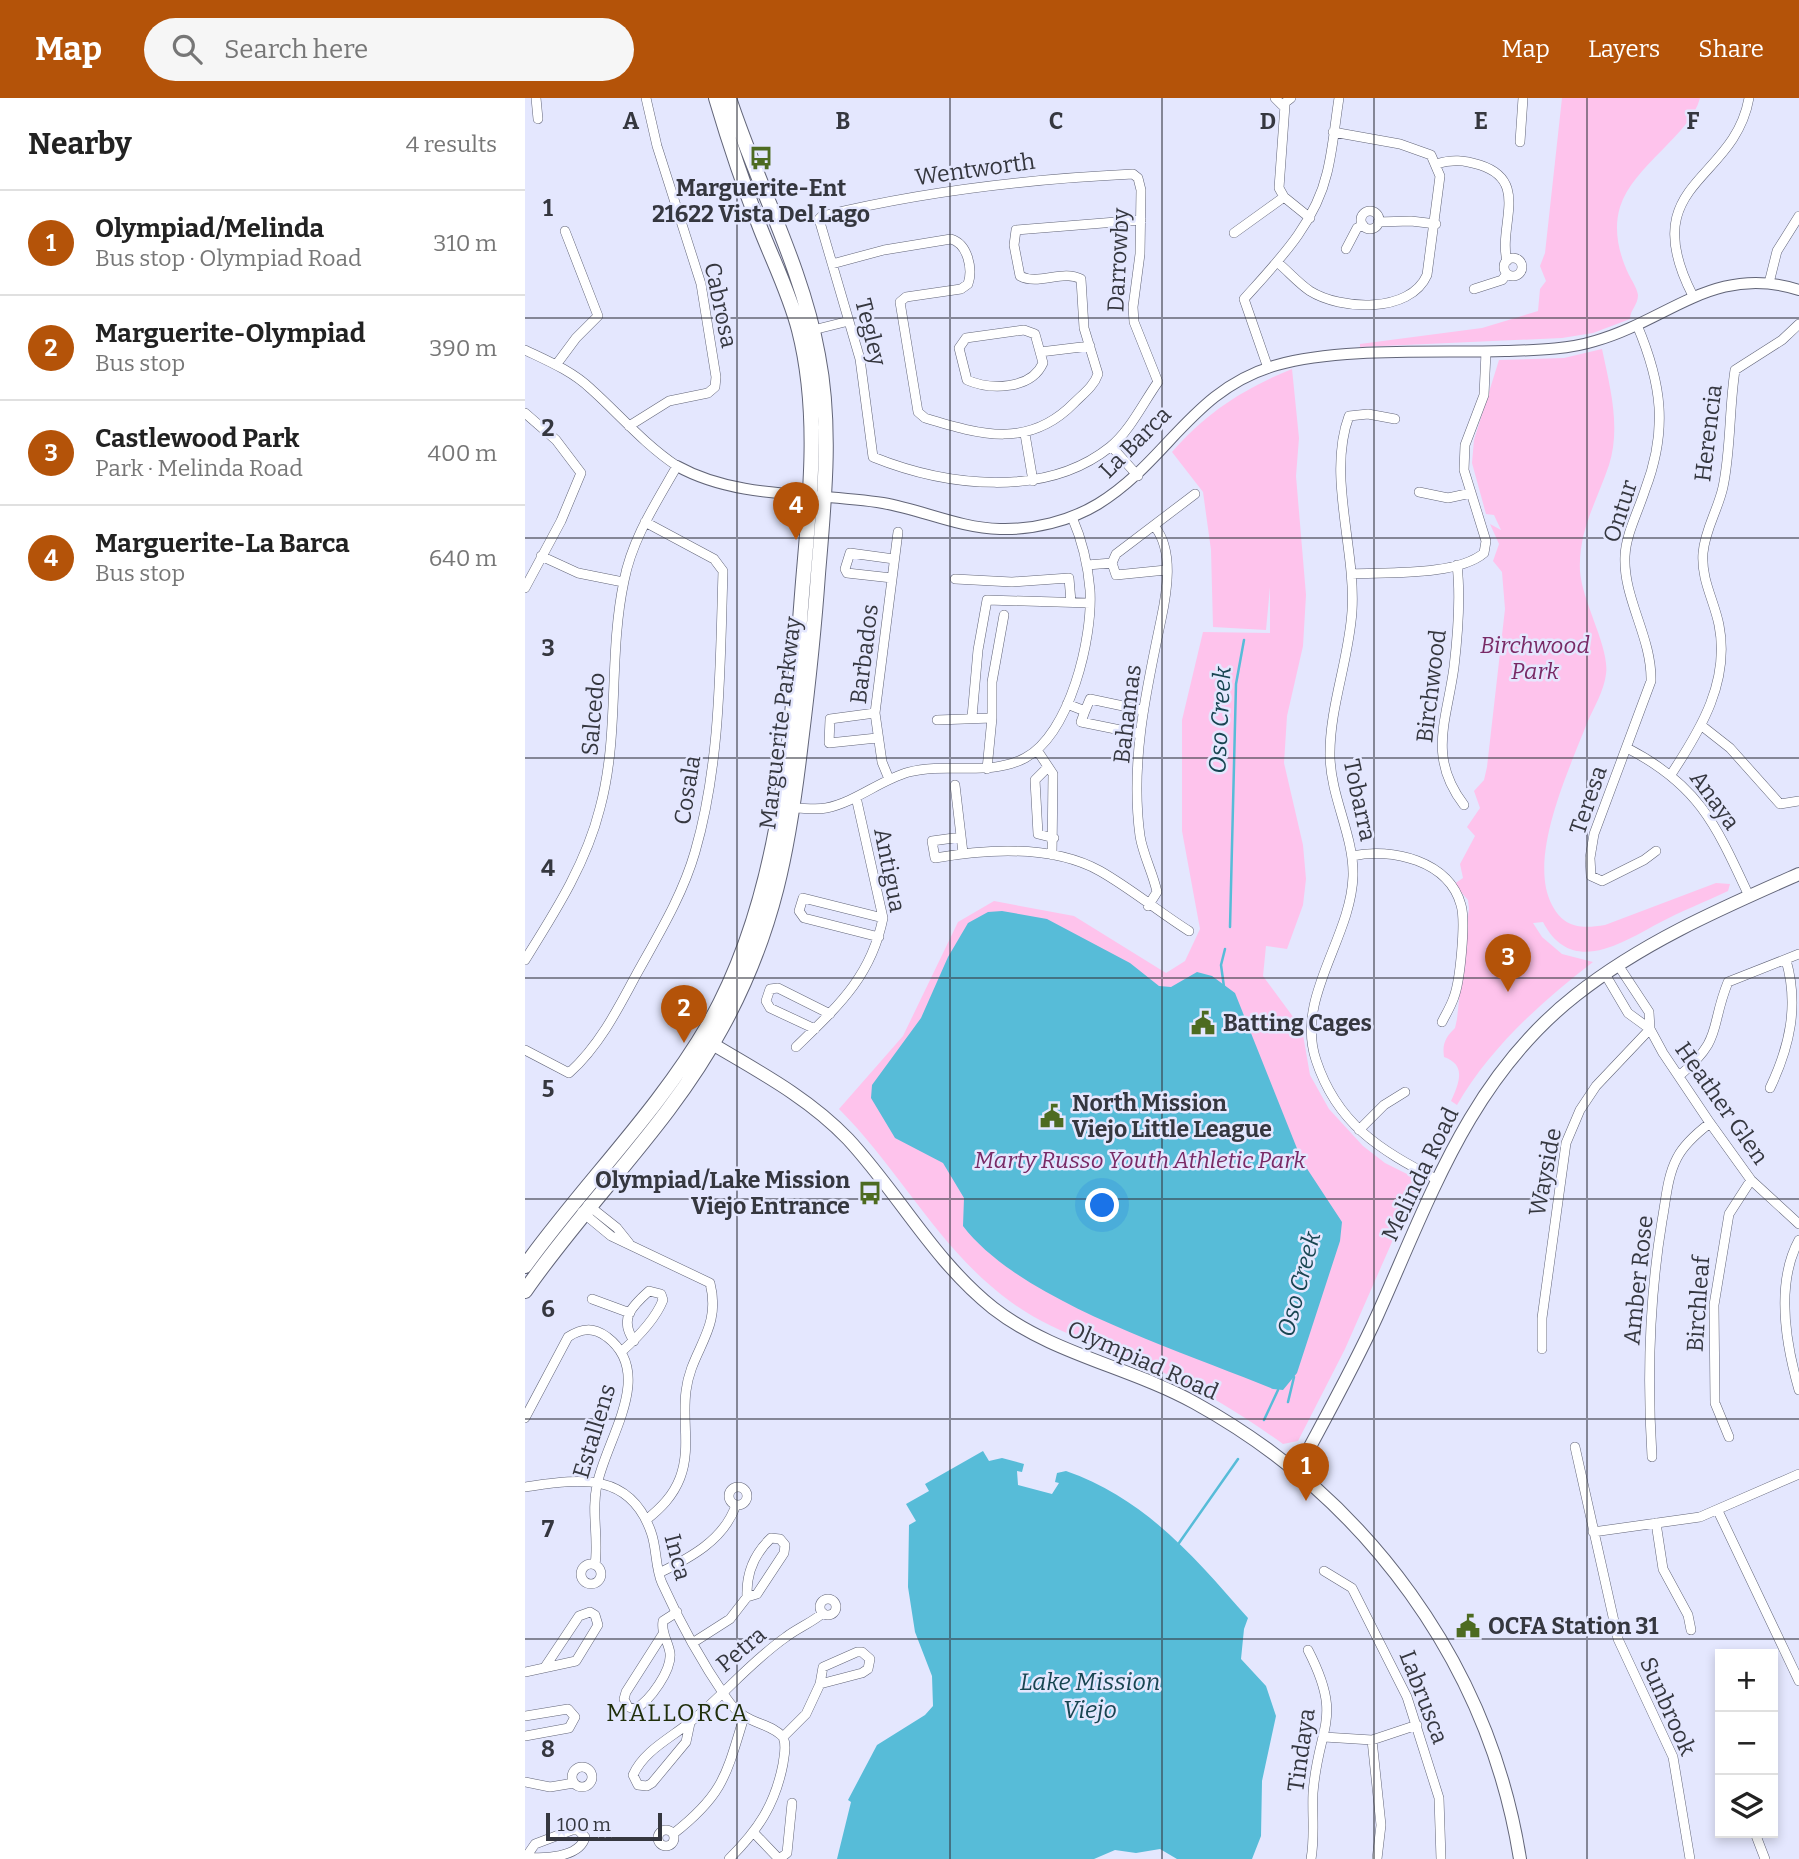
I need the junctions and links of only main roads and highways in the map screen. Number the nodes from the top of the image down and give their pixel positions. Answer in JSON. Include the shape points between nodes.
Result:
{"nodes":[{"id":1,"x":716,"y":98,"type":"edge"},
{"id":2,"x":729,"y":98,"type":"edge"},
{"id":3,"x":1799,"y":874,"type":"edge"},
{"id":4,"x":707,"y":1041,"type":"junction"},
{"id":5,"x":581,"y":1205,"type":"junction"},
{"id":6,"x":525,"y":1266,"type":"edge"},
{"id":7,"x":525,"y":1292,"type":"edge"},
{"id":8,"x":1297,"y":1471,"type":"junction"},
{"id":9,"x":1520,"y":1859,"type":"edge"}],
"edges":[{"from":1,"to":4,"type":"main road","name":"Marguerite Parkway","via":[[799,330],[812,430],[797,654],[779,817],[765,883]]},
{"from":2,"to":4,"type":"main road","name":"Marguerite Parkway","via":[[813,330],[824,386],[824,496],[813,647],[784,869],[741,991]]},
{"from":3,"to":8,"type":"main road","name":"Melinda Road","via":[[1689,924],[1618,965],[1574,996],[1505,1067],[1454,1142],[1376,1318]]},
{"from":4,"to":5,"type":"main road","name":"Marguerite Parkway","via":[[650,1109]]},
{"from":4,"to":8,"type":"main road","name":"Olympiad Road","via":[[802,1099],[839,1130],[941,1259],[1001,1314],[1044,1339],[1194,1403]]},
{"from":5,"to":6,"type":"main road","name":"Marguerite Parkway"},
{"from":5,"to":7,"type":"main road","name":"Marguerite Parkway"},
{"from":8,"to":9,"type":"main road","name":"Olympiad Road","via":[[1396,1571],[1438,1634],[1469,1690],[1491,1744],[1510,1803]]}]}
